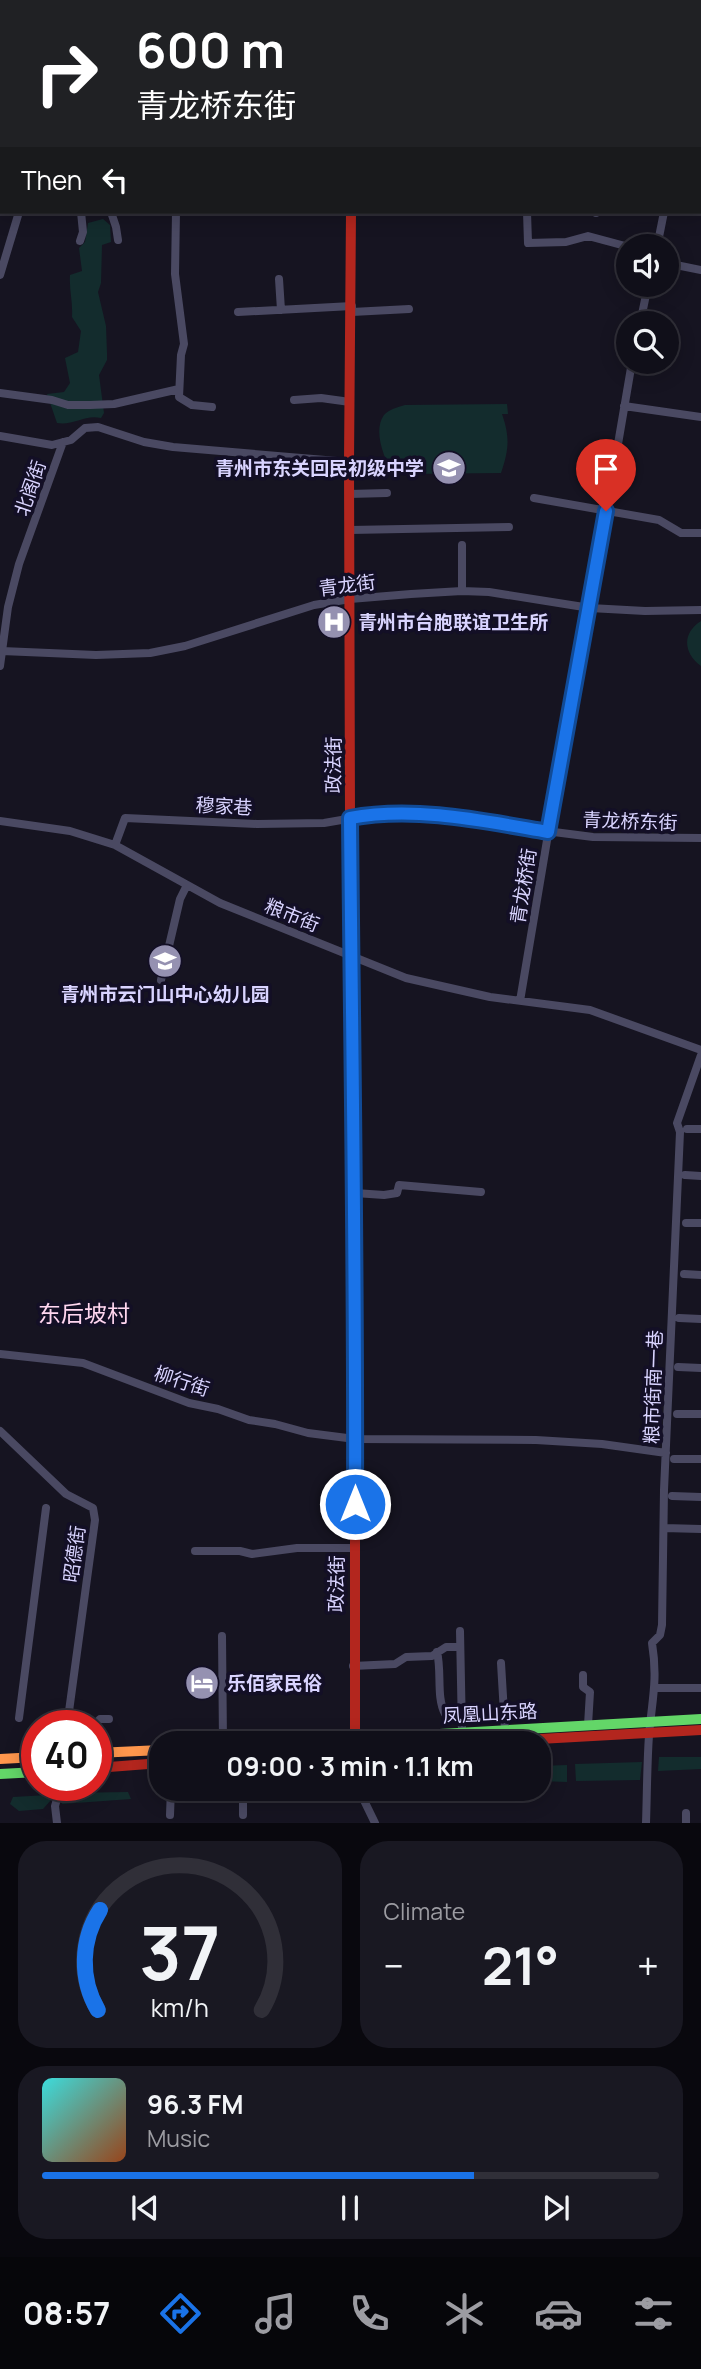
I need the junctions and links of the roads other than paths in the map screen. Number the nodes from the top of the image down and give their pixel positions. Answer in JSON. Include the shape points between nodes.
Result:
{"nodes":[{"id":1,"x":18,"y":214,"type":"edge"},
{"id":2,"x":81,"y":214,"type":"edge"},
{"id":3,"x":112,"y":214,"type":"edge"},
{"id":4,"x":176,"y":214,"type":"edge"},
{"id":5,"x":351,"y":214,"type":"edge"},
{"id":6,"x":527,"y":214,"type":"edge"},
{"id":7,"x":664,"y":214,"type":"edge"},
{"id":8,"x":660,"y":234,"type":"edge"},
{"id":9,"x":117,"y":240,"type":"dead end"},
{"id":10,"x":80,"y":241,"type":"dead end"},
{"id":11,"x":616,"y":244,"type":"edge"},
{"id":12,"x":679,"y":266,"type":"edge"},
{"id":13,"x":701,"y":270,"type":"edge"},
{"id":14,"x":0,"y":275,"type":"edge"},
{"id":15,"x":279,"y":279,"type":"dead end"},
{"id":16,"x":352,"y":309,"type":"junction"},
{"id":17,"x":409,"y":309,"type":"dead end"},
{"id":18,"x":281,"y":310,"type":"junction"},
{"id":19,"x":239,"y":312,"type":"dead end"},
{"id":20,"x":630,"y":374,"type":"edge"},
{"id":21,"x":178,"y":389,"type":"junction"},
{"id":22,"x":0,"y":393,"type":"edge"},
{"id":23,"x":293,"y":400,"type":"dead end"},
{"id":24,"x":350,"y":402,"type":"junction"},
{"id":25,"x":624,"y":406,"type":"junction"},
{"id":26,"x":212,"y":407,"type":"dead end"},
{"id":27,"x":701,"y":417,"type":"edge"},
{"id":28,"x":0,"y":436,"type":"edge"},
{"id":29,"x":63,"y":442,"type":"junction"},
{"id":30,"x":349,"y":462,"type":"junction"},
{"id":31,"x":387,"y":492,"type":"dead end"},
{"id":32,"x":349,"y":494,"type":"junction"},
{"id":33,"x":534,"y":499,"type":"dead end"},
{"id":34,"x":606,"y":511,"type":"junction"},
{"id":35,"x":509,"y":527,"type":"dead end"},
{"id":36,"x":350,"y":530,"type":"junction"},
{"id":37,"x":701,"y":533,"type":"edge"},
{"id":38,"x":462,"y":545,"type":"dead end"},
{"id":39,"x":461,"y":591,"type":"junction"},
{"id":40,"x":350,"y":599,"type":"junction"},
{"id":41,"x":590,"y":608,"type":"junction"},
{"id":42,"x":701,"y":610,"type":"edge"},
{"id":43,"x":2,"y":650,"type":"junction"},
{"id":44,"x":0,"y":666,"type":"edge"},
{"id":45,"x":350,"y":818,"type":"junction"},
{"id":46,"x":0,"y":821,"type":"edge"},
{"id":47,"x":548,"y":832,"type":"junction"},
{"id":48,"x":701,"y":838,"type":"edge"},
{"id":49,"x":115,"y":845,"type":"junction"},
{"id":50,"x":187,"y":885,"type":"junction"},
{"id":51,"x":351,"y":957,"type":"junction"},
{"id":52,"x":161,"y":980,"type":"dead end"},
{"id":53,"x":520,"y":1002,"type":"junction"},
{"id":54,"x":701,"y":1050,"type":"edge"},
{"id":55,"x":701,"y":1055,"type":"edge"},
{"id":56,"x":687,"y":1129,"type":"dead end"},
{"id":57,"x":701,"y":1129,"type":"edge"},
{"id":58,"x":685,"y":1175,"type":"dead end"},
{"id":59,"x":701,"y":1176,"type":"edge"},
{"id":60,"x":481,"y":1192,"type":"dead end"},
{"id":61,"x":355,"y":1193,"type":"junction"},
{"id":62,"x":686,"y":1223,"type":"dead end"},
{"id":63,"x":701,"y":1223,"type":"edge"},
{"id":64,"x":684,"y":1274,"type":"dead end"},
{"id":65,"x":701,"y":1275,"type":"edge"},
{"id":66,"x":679,"y":1318,"type":"dead end"},
{"id":67,"x":701,"y":1319,"type":"edge"},
{"id":68,"x":0,"y":1354,"type":"edge"},
{"id":69,"x":678,"y":1367,"type":"dead end"},
{"id":70,"x":701,"y":1368,"type":"edge"},
{"id":71,"x":677,"y":1414,"type":"dead end"},
{"id":72,"x":701,"y":1415,"type":"edge"},
{"id":73,"x":0,"y":1431,"type":"edge"},
{"id":74,"x":355,"y":1439,"type":"junction"},
{"id":75,"x":666,"y":1453,"type":"junction"},
{"id":76,"x":674,"y":1458,"type":"dead end"},
{"id":77,"x":701,"y":1459,"type":"edge"},
{"id":78,"x":672,"y":1496,"type":"dead end"},
{"id":79,"x":701,"y":1497,"type":"edge"},
{"id":80,"x":46,"y":1508,"type":"dead end"},
{"id":81,"x":664,"y":1528,"type":"junction"},
{"id":82,"x":701,"y":1529,"type":"edge"},
{"id":83,"x":354,"y":1548,"type":"junction"},
{"id":84,"x":195,"y":1551,"type":"dead end"},
{"id":85,"x":460,"y":1631,"type":"dead end"},
{"id":86,"x":222,"y":1636,"type":"dead end"},
{"id":87,"x":460,"y":1647,"type":"junction"},
{"id":88,"x":437,"y":1652,"type":"junction"},
{"id":89,"x":501,"y":1663,"type":"dead end"},
{"id":90,"x":353,"y":1666,"type":"junction"},
{"id":91,"x":583,"y":1675,"type":"dead end"},
{"id":92,"x":655,"y":1688,"type":"junction"},
{"id":93,"x":701,"y":1688,"type":"edge"},
{"id":94,"x":69,"y":1710,"type":"edge"},
{"id":95,"x":445,"y":1714,"type":"dead end"},
{"id":96,"x":19,"y":1718,"type":"dead end"},
{"id":97,"x":701,"y":1719,"type":"edge"},
{"id":98,"x":588,"y":1725,"type":"junction"},
{"id":99,"x":650,"y":1727,"type":"junction"},
{"id":100,"x":505,"y":1730,"type":"junction"},
{"id":101,"x":701,"y":1730,"type":"edge"},
{"id":102,"x":223,"y":1731,"type":"edge"},
{"id":103,"x":355,"y":1731,"type":"edge"},
{"id":104,"x":462,"y":1731,"type":"edge"},
{"id":105,"x":484,"y":1731,"type":"edge"},
{"id":106,"x":551,"y":1736,"type":"edge"},
{"id":107,"x":149,"y":1751,"type":"edge"},
{"id":108,"x":112,"y":1752,"type":"edge"},
{"id":109,"x":21,"y":1757,"type":"edge"},
{"id":110,"x":0,"y":1759,"type":"edge"},
{"id":111,"x":149,"y":1764,"type":"edge"},
{"id":112,"x":112,"y":1767,"type":"edge"},
{"id":113,"x":21,"y":1773,"type":"edge"},
{"id":114,"x":0,"y":1774,"type":"edge"},
{"id":115,"x":56,"y":1801,"type":"edge"},
{"id":116,"x":171,"y":1801,"type":"edge"},
{"id":117,"x":243,"y":1801,"type":"edge"},
{"id":118,"x":364,"y":1801,"type":"edge"},
{"id":119,"x":686,"y":1813,"type":"dead end"},
{"id":120,"x":170,"y":1815,"type":"dead end"},
{"id":121,"x":243,"y":1815,"type":"dead end"},
{"id":122,"x":57,"y":1823,"type":"edge"},
{"id":123,"x":375,"y":1823,"type":"edge"},
{"id":124,"x":646,"y":1823,"type":"edge"},
{"id":125,"x":686,"y":1823,"type":"edge"}],
"edges":[{"from":1,"to":14,"type":"street"},
{"from":2,"to":10,"type":"street"},
{"from":3,"to":9,"type":"street"},
{"from":4,"to":21,"type":"street","via":[[175,274],[184,344]]},
{"from":5,"to":16,"type":"street","name":"政法街"},
{"from":6,"to":11,"type":"street","via":[[528,243],[588,236]]},
{"from":7,"to":8,"type":"street"},
{"from":12,"to":13,"type":"street"},
{"from":15,"to":18,"type":"street"},
{"from":16,"to":17,"type":"street"},
{"from":16,"to":18,"type":"street"},
{"from":16,"to":24,"type":"street","name":"政法街"},
{"from":18,"to":19,"type":"street"},
{"from":20,"to":25,"type":"street","name":"青龙桥街"},
{"from":21,"to":22,"type":"street","via":[[90,405]]},
{"from":21,"to":26,"type":"street","via":[[179,397],[192,405]]},
{"from":23,"to":24,"type":"street"},
{"from":24,"to":30,"type":"street","name":"政法街"},
{"from":25,"to":27,"type":"street"},
{"from":25,"to":34,"type":"street","name":"青龙桥街"},
{"from":28,"to":29,"type":"street"},
{"from":29,"to":30,"type":"street","via":[[85,428],[98,427],[173,447]]},
{"from":29,"to":43,"type":"street","name":"北阁街","via":[[19,564]]},
{"from":30,"to":32,"type":"street","name":"政法街"},
{"from":31,"to":32,"type":"street"},
{"from":32,"to":36,"type":"street","name":"政法街"},
{"from":33,"to":34,"type":"street"},
{"from":34,"to":37,"type":"street","via":[[659,520],[681,533]]},
{"from":34,"to":41,"type":"street","name":"青龙桥街"},
{"from":35,"to":36,"type":"street"},
{"from":36,"to":40,"type":"street","name":"政法街"},
{"from":38,"to":39,"type":"street"},
{"from":39,"to":40,"type":"street","name":"青龙街"},
{"from":39,"to":41,"type":"street","name":"青龙街"},
{"from":40,"to":43,"type":"street","name":"青龙街","via":[[314,605],[150,653]]},
{"from":40,"to":45,"type":"street","name":"政法街"},
{"from":41,"to":42,"type":"street","name":"青龙街"},
{"from":41,"to":47,"type":"street","name":"青龙桥街"},
{"from":43,"to":44,"type":"street","name":"北阁街"},
{"from":45,"to":47,"type":"street","name":"青龙桥东街","via":[[421,815]]},
{"from":45,"to":49,"type":"street","name":"穆家巷","via":[[257,824],[125,818]]},
{"from":45,"to":51,"type":"street","name":"政法街"},
{"from":46,"to":49,"type":"street","name":"粮市街","via":[[69,831]]},
{"from":47,"to":48,"type":"street","name":"青龙桥东街"},
{"from":47,"to":53,"type":"street","name":"青龙桥街"},
{"from":49,"to":50,"type":"street","name":"粮市街"},
{"from":50,"to":51,"type":"street","name":"粮市街"},
{"from":50,"to":52,"type":"street"},
{"from":51,"to":53,"type":"street","name":"粮市街","via":[[406,978]]},
{"from":51,"to":61,"type":"street","name":"政法街"},
{"from":53,"to":54,"type":"street","name":"粮市街","via":[[590,1010]]},
{"from":55,"to":75,"type":"street","name":"粮市街南一巷","via":[[677,1123]]},
{"from":56,"to":57,"type":"street"},
{"from":58,"to":59,"type":"street"},
{"from":60,"to":61,"type":"street","via":[[399,1185],[397,1193]]},
{"from":61,"to":74,"type":"street","name":"政法街"},
{"from":62,"to":63,"type":"street"},
{"from":64,"to":65,"type":"street"},
{"from":66,"to":67,"type":"street"},
{"from":68,"to":74,"type":"street","name":"柳行街","via":[[83,1363],[249,1420]]},
{"from":69,"to":70,"type":"street"},
{"from":71,"to":72,"type":"street"},
{"from":73,"to":94,"type":"street","name":"昭德街","via":[[66,1494],[93,1508]]},
{"from":74,"to":75,"type":"street","name":"柳行街","via":[[536,1440]]},
{"from":74,"to":83,"type":"street","name":"政法街"},
{"from":75,"to":81,"type":"street","name":"粮市街南一巷"},
{"from":76,"to":77,"type":"street"},
{"from":78,"to":79,"type":"street"},
{"from":80,"to":96,"type":"street"},
{"from":81,"to":82,"type":"street"},
{"from":81,"to":92,"type":"street","name":"粮市街南一巷","via":[[662,1625],[652,1643]]},
{"from":83,"to":84,"type":"street","via":[[252,1554]]},
{"from":83,"to":90,"type":"street","name":"政法街"},
{"from":85,"to":87,"type":"street"},
{"from":86,"to":102,"type":"street"},
{"from":87,"to":88,"type":"street"},
{"from":87,"to":104,"type":"street"},
{"from":88,"to":90,"type":"street","via":[[406,1657],[395,1664]]},
{"from":88,"to":95,"type":"street"},
{"from":89,"to":100,"type":"street"},
{"from":90,"to":103,"type":"street","name":"政法街"},
{"from":91,"to":98,"type":"street","via":[[583,1687],[590,1692]]},
{"from":92,"to":93,"type":"street"},
{"from":92,"to":99,"type":"street","name":"粮市街南一巷"},
{"from":97,"to":99,"type":"street","name":"凤凰山东路"},
{"from":98,"to":99,"type":"street","name":"凤凰山东路"},
{"from":98,"to":100,"type":"street","name":"凤凰山东路"},
{"from":99,"to":101,"type":"street","name":"凤凰山东路"},
{"from":99,"to":106,"type":"street","name":"凤凰山东路"},
{"from":99,"to":124,"type":"street","name":"粮市街南一巷"},
{"from":100,"to":105,"type":"street","name":"凤凰山东路"},
{"from":107,"to":108,"type":"street"},
{"from":109,"to":110,"type":"street"},
{"from":111,"to":112,"type":"street"},
{"from":113,"to":114,"type":"street"},
{"from":115,"to":122,"type":"street"},
{"from":116,"to":120,"type":"street"},
{"from":117,"to":121,"type":"street"},
{"from":118,"to":123,"type":"street"},
{"from":119,"to":125,"type":"street"}]}
